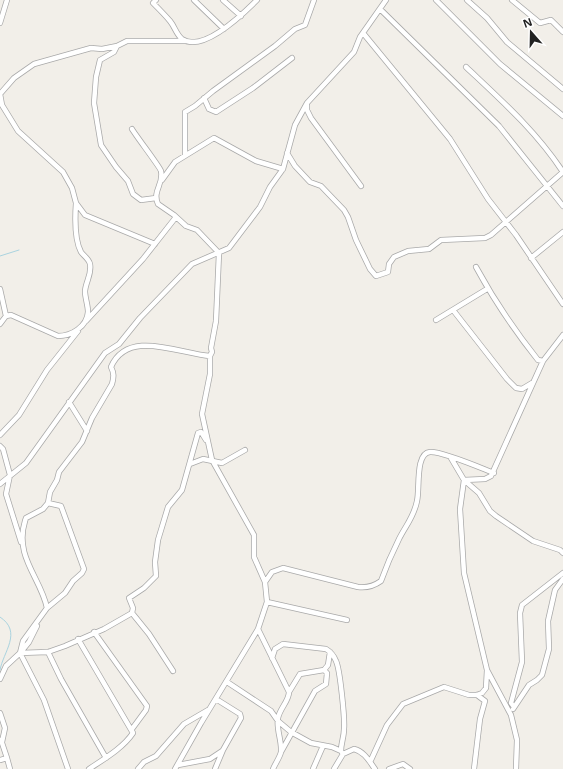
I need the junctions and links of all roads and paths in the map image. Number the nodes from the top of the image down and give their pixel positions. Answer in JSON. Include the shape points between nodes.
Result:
{"nodes":[{"id":1,"x":7,"y":0,"type":"edge"},
{"id":2,"x":156,"y":0,"type":"edge"},
{"id":3,"x":194,"y":0,"type":"edge"},
{"id":4,"x":223,"y":0,"type":"edge"},
{"id":5,"x":257,"y":0,"type":"edge"},
{"id":6,"x":314,"y":0,"type":"edge"},
{"id":7,"x":386,"y":0,"type":"edge"},
{"id":8,"x":436,"y":0,"type":"edge"},
{"id":9,"x":467,"y":0,"type":"edge"},
{"id":10,"x":512,"y":0,"type":"edge"},
{"id":11,"x":380,"y":9,"type":"junction"},
{"id":12,"x":241,"y":16,"type":"junction"},
{"id":13,"x":0,"y":23,"type":"edge"},
{"id":14,"x":224,"y":29,"type":"junction"},
{"id":15,"x":563,"y":32,"type":"edge"},
{"id":16,"x":362,"y":33,"type":"junction"},
{"id":17,"x":186,"y":41,"type":"junction"},
{"id":18,"x":117,"y":46,"type":"junction"},
{"id":19,"x":292,"y":58,"type":"dead end"},
{"id":20,"x":466,"y":67,"type":"dead end"},
{"id":21,"x":563,"y":89,"type":"edge"},
{"id":22,"x":204,"y":98,"type":"junction"},
{"id":23,"x":307,"y":103,"type":"junction"},
{"id":24,"x":0,"y":107,"type":"edge"},
{"id":25,"x":6,"y":111,"type":"junction"},
{"id":26,"x":563,"y":116,"type":"edge"},
{"id":27,"x":132,"y":129,"type":"dead end"},
{"id":28,"x":286,"y":153,"type":"junction"},
{"id":29,"x":185,"y":155,"type":"junction"},
{"id":30,"x":283,"y":169,"type":"junction"},
{"id":31,"x":162,"y":180,"type":"junction"},
{"id":32,"x":361,"y":186,"type":"dead end"},
{"id":33,"x":547,"y":187,"type":"junction"},
{"id":34,"x":156,"y":198,"type":"junction"},
{"id":35,"x":76,"y":203,"type":"junction"},
{"id":36,"x":563,"y":206,"type":"edge"},
{"id":37,"x":176,"y":217,"type":"junction"},
{"id":38,"x":505,"y":221,"type":"junction"},
{"id":39,"x":563,"y":232,"type":"edge"},
{"id":40,"x":155,"y":244,"type":"junction"},
{"id":41,"x":219,"y":253,"type":"junction"},
{"id":42,"x":531,"y":258,"type":"junction"},
{"id":43,"x":476,"y":267,"type":"dead end"},
{"id":44,"x":0,"y":289,"type":"edge"},
{"id":45,"x":487,"y":289,"type":"junction"},
{"id":46,"x":563,"y":304,"type":"edge"},
{"id":47,"x":453,"y":310,"type":"junction"},
{"id":48,"x":6,"y":316,"type":"junction"},
{"id":49,"x":436,"y":320,"type":"dead end"},
{"id":50,"x":84,"y":323,"type":"junction"},
{"id":51,"x":0,"y":324,"type":"edge"},
{"id":52,"x":78,"y":331,"type":"junction"},
{"id":53,"x":563,"y":335,"type":"edge"},
{"id":54,"x":210,"y":356,"type":"junction"},
{"id":55,"x":543,"y":362,"type":"junction"},
{"id":56,"x":533,"y":382,"type":"junction"},
{"id":57,"x":69,"y":402,"type":"junction"},
{"id":58,"x":87,"y":430,"type":"junction"},
{"id":59,"x":0,"y":436,"type":"edge"},
{"id":60,"x":208,"y":445,"type":"junction"},
{"id":61,"x":0,"y":446,"type":"edge"},
{"id":62,"x":245,"y":450,"type":"dead end"},
{"id":63,"x":451,"y":458,"type":"junction"},
{"id":64,"x":212,"y":460,"type":"junction"},
{"id":65,"x":190,"y":464,"type":"junction"},
{"id":66,"x":494,"y":473,"type":"junction"},
{"id":67,"x":10,"y":477,"type":"junction"},
{"id":68,"x":464,"y":480,"type":"junction"},
{"id":69,"x":0,"y":484,"type":"edge"},
{"id":70,"x":48,"y":503,"type":"junction"},
{"id":71,"x":23,"y":545,"type":"junction"},
{"id":72,"x":563,"y":552,"type":"edge"},
{"id":73,"x":563,"y":573,"type":"edge"},
{"id":74,"x":563,"y":579,"type":"edge"},
{"id":75,"x":265,"y":582,"type":"junction"},
{"id":76,"x":267,"y":602,"type":"junction"},
{"id":77,"x":47,"y":608,"type":"junction"},
{"id":78,"x":132,"y":613,"type":"junction"},
{"id":79,"x":346,"y":620,"type":"dead end"},
{"id":80,"x":258,"y":629,"type":"junction"},
{"id":81,"x":94,"y":632,"type":"junction"},
{"id":82,"x":78,"y":639,"type":"junction"},
{"id":83,"x":48,"y":652,"type":"junction"},
{"id":84,"x":330,"y":652,"type":"junction"},
{"id":85,"x":20,"y":653,"type":"junction"},
{"id":86,"x":272,"y":658,"type":"junction"},
{"id":87,"x":324,"y":670,"type":"junction"},
{"id":88,"x":487,"y":670,"type":"junction"},
{"id":89,"x":174,"y":671,"type":"dead end"},
{"id":90,"x":0,"y":679,"type":"edge"},
{"id":91,"x":227,"y":682,"type":"junction"},
{"id":92,"x":289,"y":692,"type":"junction"},
{"id":93,"x":477,"y":695,"type":"junction"},
{"id":94,"x":216,"y":699,"type":"junction"},
{"id":95,"x":514,"y":707,"type":"junction"},
{"id":96,"x":210,"y":710,"type":"junction"},
{"id":97,"x":0,"y":713,"type":"edge"},
{"id":98,"x":511,"y":715,"type":"junction"},
{"id":99,"x":278,"y":721,"type":"junction"},
{"id":100,"x":132,"y":729,"type":"junction"},
{"id":101,"x":291,"y":732,"type":"junction"},
{"id":102,"x":1,"y":740,"type":"edge"},
{"id":103,"x":323,"y":746,"type":"junction"},
{"id":104,"x":223,"y":750,"type":"junction"},
{"id":105,"x":281,"y":752,"type":"junction"},
{"id":106,"x":342,"y":752,"type":"junction"},
{"id":107,"x":7,"y":758,"type":"junction"},
{"id":108,"x":106,"y":758,"type":"junction"},
{"id":109,"x":0,"y":760,"type":"edge"},
{"id":110,"x":371,"y":760,"type":"junction"},
{"id":111,"x":176,"y":767,"type":"edge"},
{"id":112,"x":10,"y":769,"type":"edge"},
{"id":113,"x":68,"y":769,"type":"edge"},
{"id":114,"x":89,"y":769,"type":"edge"},
{"id":115,"x":138,"y":769,"type":"edge"},
{"id":116,"x":215,"y":769,"type":"edge"},
{"id":117,"x":273,"y":769,"type":"edge"},
{"id":118,"x":313,"y":769,"type":"edge"},
{"id":119,"x":334,"y":769,"type":"edge"},
{"id":120,"x":375,"y":769,"type":"edge"},
{"id":121,"x":389,"y":769,"type":"edge"},
{"id":122,"x":410,"y":769,"type":"edge"},
{"id":123,"x":474,"y":769,"type":"edge"},
{"id":124,"x":516,"y":769,"type":"edge"}],
"edges":[{"from":1,"to":13,"type":"street"},
{"from":2,"to":17,"type":"street","via":[[153,3],[170,21],[179,36]]},
{"from":3,"to":14,"type":"street"},
{"from":4,"to":12,"type":"street"},
{"from":5,"to":12,"type":"street"},
{"from":6,"to":22,"type":"street","via":[[305,25],[295,28],[275,46]]},
{"from":7,"to":11,"type":"street"},
{"from":8,"to":26,"type":"street","via":[[500,64]]},
{"from":9,"to":21,"type":"street","via":[[487,18],[507,42]]},
{"from":10,"to":15,"type":"street","via":[[540,23],[551,20]]},
{"from":11,"to":16,"type":"street"},
{"from":11,"to":33,"type":"street","via":[[499,126]]},
{"from":12,"to":14,"type":"street"},
{"from":14,"to":17,"type":"street","via":[[198,41]]},
{"from":16,"to":23,"type":"street","via":[[354,52]]},
{"from":16,"to":38,"type":"street","via":[[450,139]]},
{"from":17,"to":18,"type":"street","via":[[127,41]]},
{"from":18,"to":25,"type":"street","via":[[91,48],[34,64],[14,78],[0,94]]},
{"from":18,"to":34,"type":"street","via":[[114,52],[100,60],[96,74],[94,103],[100,142],[128,181],[133,194],[141,200]]},
{"from":19,"to":22,"type":"street","via":[[216,112],[209,109]]},
{"from":20,"to":33,"type":"street","via":[[522,120],[563,172]]},
{"from":22,"to":29,"type":"street","via":[[185,112]]},
{"from":23,"to":28,"type":"street","via":[[295,125]]},
{"from":23,"to":32,"type":"street","via":[[311,118]]},
{"from":24,"to":25,"type":"street"},
{"from":25,"to":35,"type":"street","via":[[24,137],[63,172],[72,188]]},
{"from":27,"to":31,"type":"street","via":[[161,170]]},
{"from":28,"to":30,"type":"street"},
{"from":28,"to":38,"type":"street","via":[[310,182],[321,186],[344,210],[370,269],[376,276],[388,272],[389,264],[401,253],[429,249],[441,240],[485,238]]},
{"from":29,"to":30,"type":"street","via":[[214,138],[256,161]]},
{"from":29,"to":31,"type":"street","via":[[172,165]]},
{"from":30,"to":41,"type":"street","via":[[241,233],[229,248]]},
{"from":31,"to":34,"type":"street","via":[[156,189]]},
{"from":33,"to":36,"type":"street"},
{"from":33,"to":38,"type":"street"},
{"from":34,"to":37,"type":"street","via":[[158,204]]},
{"from":35,"to":40,"type":"street","via":[[85,215]]},
{"from":35,"to":50,"type":"street","via":[[75,220],[79,242],[82,252],[90,262],[85,292],[88,312]]},
{"from":37,"to":40,"type":"street"},
{"from":37,"to":41,"type":"street","via":[[204,236]]},
{"from":38,"to":42,"type":"street"},
{"from":39,"to":42,"type":"street"},
{"from":40,"to":50,"type":"street"},
{"from":41,"to":54,"type":"street","via":[[216,321]]},
{"from":41,"to":57,"type":"street","via":[[192,264],[140,318],[119,344],[105,353]]},
{"from":42,"to":46,"type":"street"},
{"from":43,"to":45,"type":"street"},
{"from":44,"to":48,"type":"street"},
{"from":45,"to":47,"type":"street"},
{"from":45,"to":55,"type":"street","via":[[528,348]]},
{"from":47,"to":49,"type":"street"},
{"from":47,"to":56,"type":"street","via":[[497,368],[512,383],[522,390]]},
{"from":48,"to":51,"type":"street"},
{"from":48,"to":52,"type":"street","via":[[18,318],[52,335],[64,336]]},
{"from":50,"to":52,"type":"street"},
{"from":52,"to":59,"type":"street","via":[[47,370],[20,415]]},
{"from":53,"to":55,"type":"street"},
{"from":54,"to":58,"type":"street","via":[[152,345],[139,345],[126,350],[112,364],[112,384]]},
{"from":54,"to":60,"type":"street","via":[[210,374],[202,414]]},
{"from":55,"to":56,"type":"street"},
{"from":56,"to":66,"type":"street"},
{"from":57,"to":58,"type":"street"},
{"from":57,"to":67,"type":"street","via":[[26,463]]},
{"from":58,"to":70,"type":"street","via":[[82,442],[59,472]]},
{"from":60,"to":64,"type":"street"},
{"from":60,"to":65,"type":"street","via":[[201,432],[198,433]]},
{"from":61,"to":67,"type":"street","via":[[8,461]]},
{"from":62,"to":64,"type":"street","via":[[222,462]]},
{"from":63,"to":66,"type":"street"},
{"from":63,"to":68,"type":"street"},
{"from":63,"to":75,"type":"street","via":[[430,452],[423,455],[420,460],[419,489],[412,518],[400,537],[381,581],[369,587],[358,587],[283,568],[272,572]]},
{"from":64,"to":65,"type":"street","via":[[203,459]]},
{"from":64,"to":75,"type":"street","via":[[254,535],[254,557]]},
{"from":65,"to":78,"type":"street","via":[[182,490],[168,507],[163,522],[158,540],[156,576],[129,598]]},
{"from":66,"to":68,"type":"street","via":[[485,479]]},
{"from":67,"to":69,"type":"street"},
{"from":67,"to":71,"type":"street","via":[[6,494]]},
{"from":68,"to":72,"type":"street","via":[[480,493],[496,516],[533,540]]},
{"from":68,"to":88,"type":"street","via":[[460,509],[464,573]]},
{"from":70,"to":71,"type":"street","via":[[43,509],[26,518]]},
{"from":70,"to":77,"type":"street","via":[[61,506],[84,570],[65,593]]},
{"from":71,"to":77,"type":"street","via":[[27,564]]},
{"from":73,"to":95,"type":"street","via":[[522,605],[522,662],[511,703]]},
{"from":74,"to":95,"type":"street","via":[[555,590],[548,621],[549,649],[542,674],[529,685]]},
{"from":75,"to":76,"type":"street"},
{"from":76,"to":79,"type":"street"},
{"from":76,"to":80,"type":"street"},
{"from":77,"to":85,"type":"street","via":[[23,642]]},
{"from":78,"to":81,"type":"street"},
{"from":78,"to":89,"type":"street"},
{"from":80,"to":86,"type":"street"},
{"from":80,"to":91,"type":"street"},
{"from":81,"to":82,"type":"street"},
{"from":81,"to":100,"type":"street","via":[[147,706]]},
{"from":82,"to":83,"type":"street"},
{"from":82,"to":100,"type":"street"},
{"from":83,"to":85,"type":"street"},
{"from":83,"to":108,"type":"street"},
{"from":84,"to":86,"type":"street","via":[[283,644],[275,649]]},
{"from":84,"to":87,"type":"street","via":[[328,665]]},
{"from":84,"to":106,"type":"street","via":[[337,662],[341,692],[344,730]]},
{"from":85,"to":90,"type":"street","via":[[6,666]]},
{"from":85,"to":113,"type":"street","via":[[44,700]]},
{"from":86,"to":92,"type":"street"},
{"from":87,"to":92,"type":"street","via":[[300,674]]},
{"from":87,"to":101,"type":"street","via":[[327,673],[326,684],[316,691]]},
{"from":88,"to":93,"type":"street","via":[[486,688]]},
{"from":88,"to":98,"type":"street"},
{"from":91,"to":94,"type":"street"},
{"from":91,"to":99,"type":"street","via":[[271,711]]},
{"from":92,"to":99,"type":"street"},
{"from":93,"to":110,"type":"street","via":[[444,687],[404,704],[387,725]]},
{"from":93,"to":123,"type":"street","via":[[485,700]]},
{"from":94,"to":96,"type":"street"},
{"from":94,"to":104,"type":"street","via":[[240,714],[242,718]]},
{"from":95,"to":98,"type":"street"},
{"from":96,"to":111,"type":"street"},
{"from":96,"to":115,"type":"street","via":[[184,724],[159,752]]},
{"from":97,"to":102,"type":"street","via":[[5,728]]},
{"from":98,"to":124,"type":"street","via":[[517,740]]},
{"from":99,"to":101,"type":"street"},
{"from":99,"to":105,"type":"street"},
{"from":100,"to":108,"type":"street","via":[[133,733],[129,739]]},
{"from":101,"to":103,"type":"street","via":[[311,743]]},
{"from":101,"to":105,"type":"street"},
{"from":102,"to":107,"type":"street"},
{"from":103,"to":106,"type":"street"},
{"from":103,"to":118,"type":"street"},
{"from":104,"to":111,"type":"street","via":[[210,758]]},
{"from":104,"to":116,"type":"street"},
{"from":105,"to":117,"type":"street"},
{"from":106,"to":110,"type":"street","via":[[354,749]]},
{"from":106,"to":119,"type":"street"},
{"from":107,"to":109,"type":"street"},
{"from":107,"to":112,"type":"street"},
{"from":108,"to":114,"type":"street"},
{"from":110,"to":120,"type":"street"},
{"from":121,"to":122,"type":"street","via":[[403,764]]}]}
